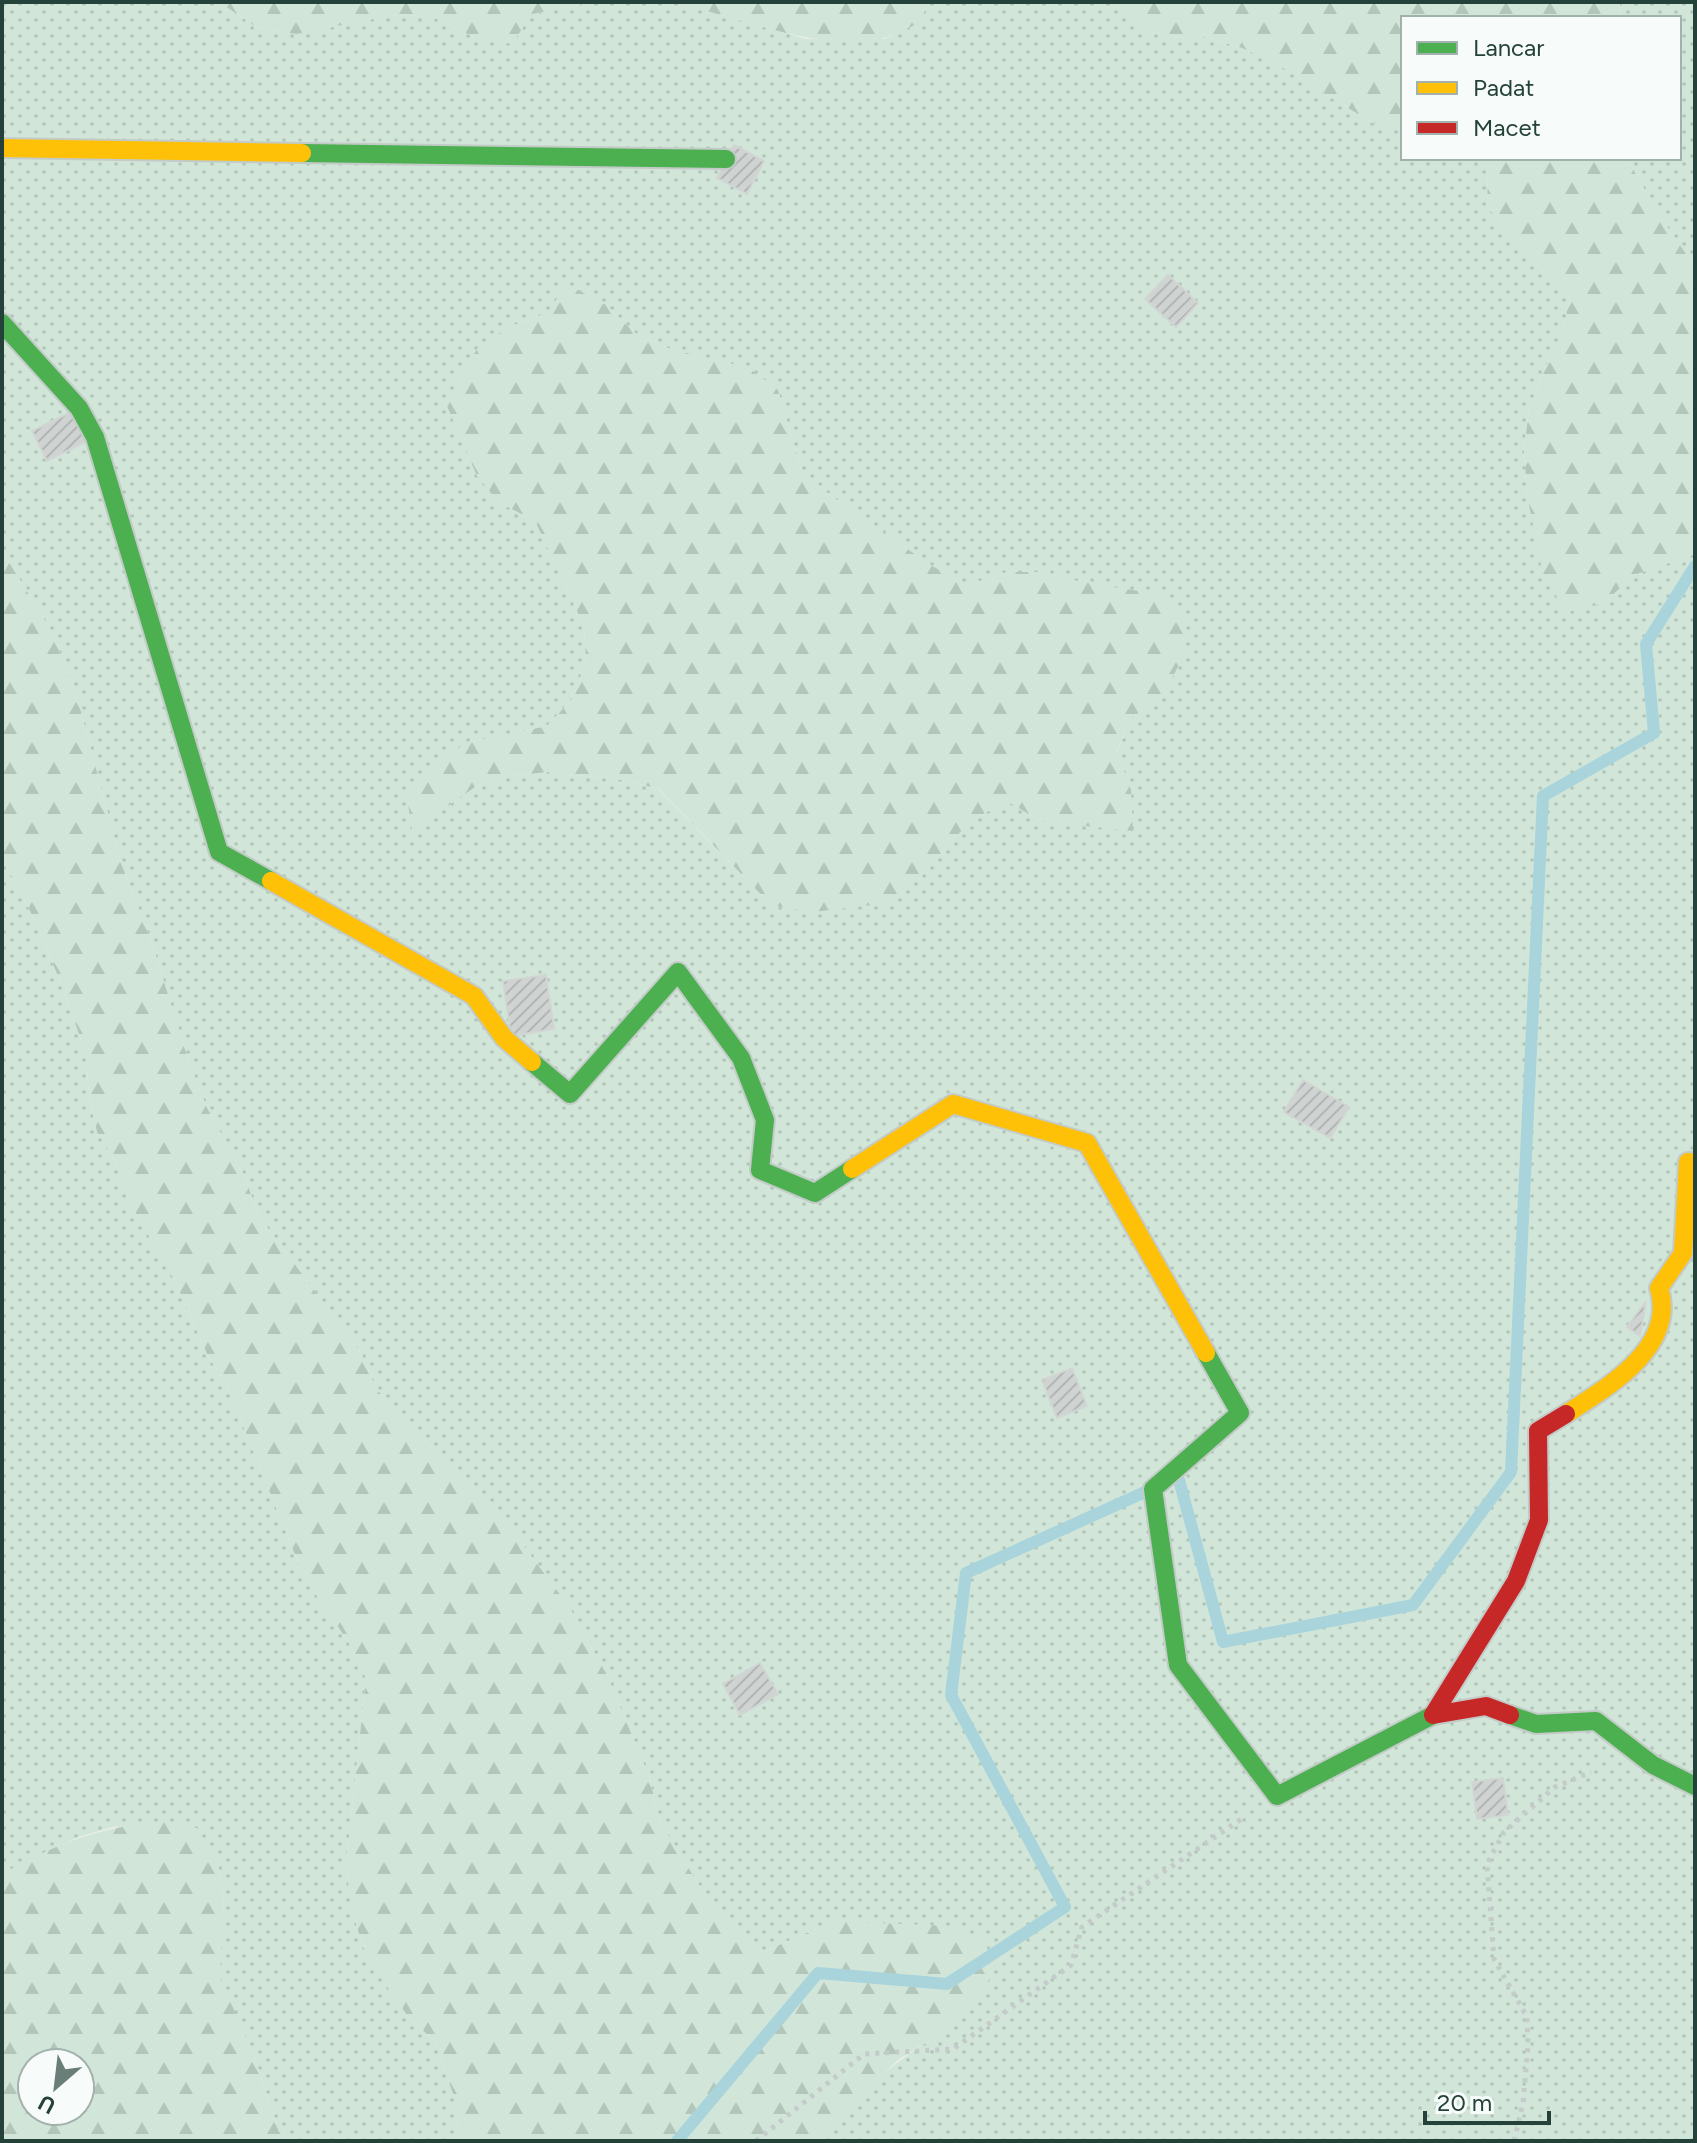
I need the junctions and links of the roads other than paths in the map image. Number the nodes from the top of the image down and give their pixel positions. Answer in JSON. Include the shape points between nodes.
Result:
{"nodes":[{"id":1,"x":2,"y":148,"type":"edge"},
{"id":2,"x":726,"y":159,"type":"dead end"},
{"id":3,"x":2,"y":323,"type":"edge"},
{"id":4,"x":1695,"y":1163,"type":"edge"},
{"id":5,"x":1433,"y":1715,"type":"junction"},
{"id":6,"x":1695,"y":1786,"type":"edge"}],
"edges":[{"from":1,"to":2,"type":"street"},
{"from":3,"to":5,"type":"street","via":[[79,408],[95,437],[219,852],[474,996],[504,1038],[570,1094],[678,972],[741,1058],[765,1120],[760,1170],[815,1193],[953,1104],[1087,1143],[1240,1413],[1153,1489],[1178,1665],[1277,1796]]},
{"from":4,"to":5,"type":"street","via":[[1688,1162],[1683,1253],[1659,1288],[1664,1305],[1661,1325],[1637,1362],[1538,1431],[1539,1520],[1516,1581]]},
{"from":5,"to":6,"type":"street","via":[[1486,1706],[1536,1724],[1596,1721],[1653,1765]]}]}
